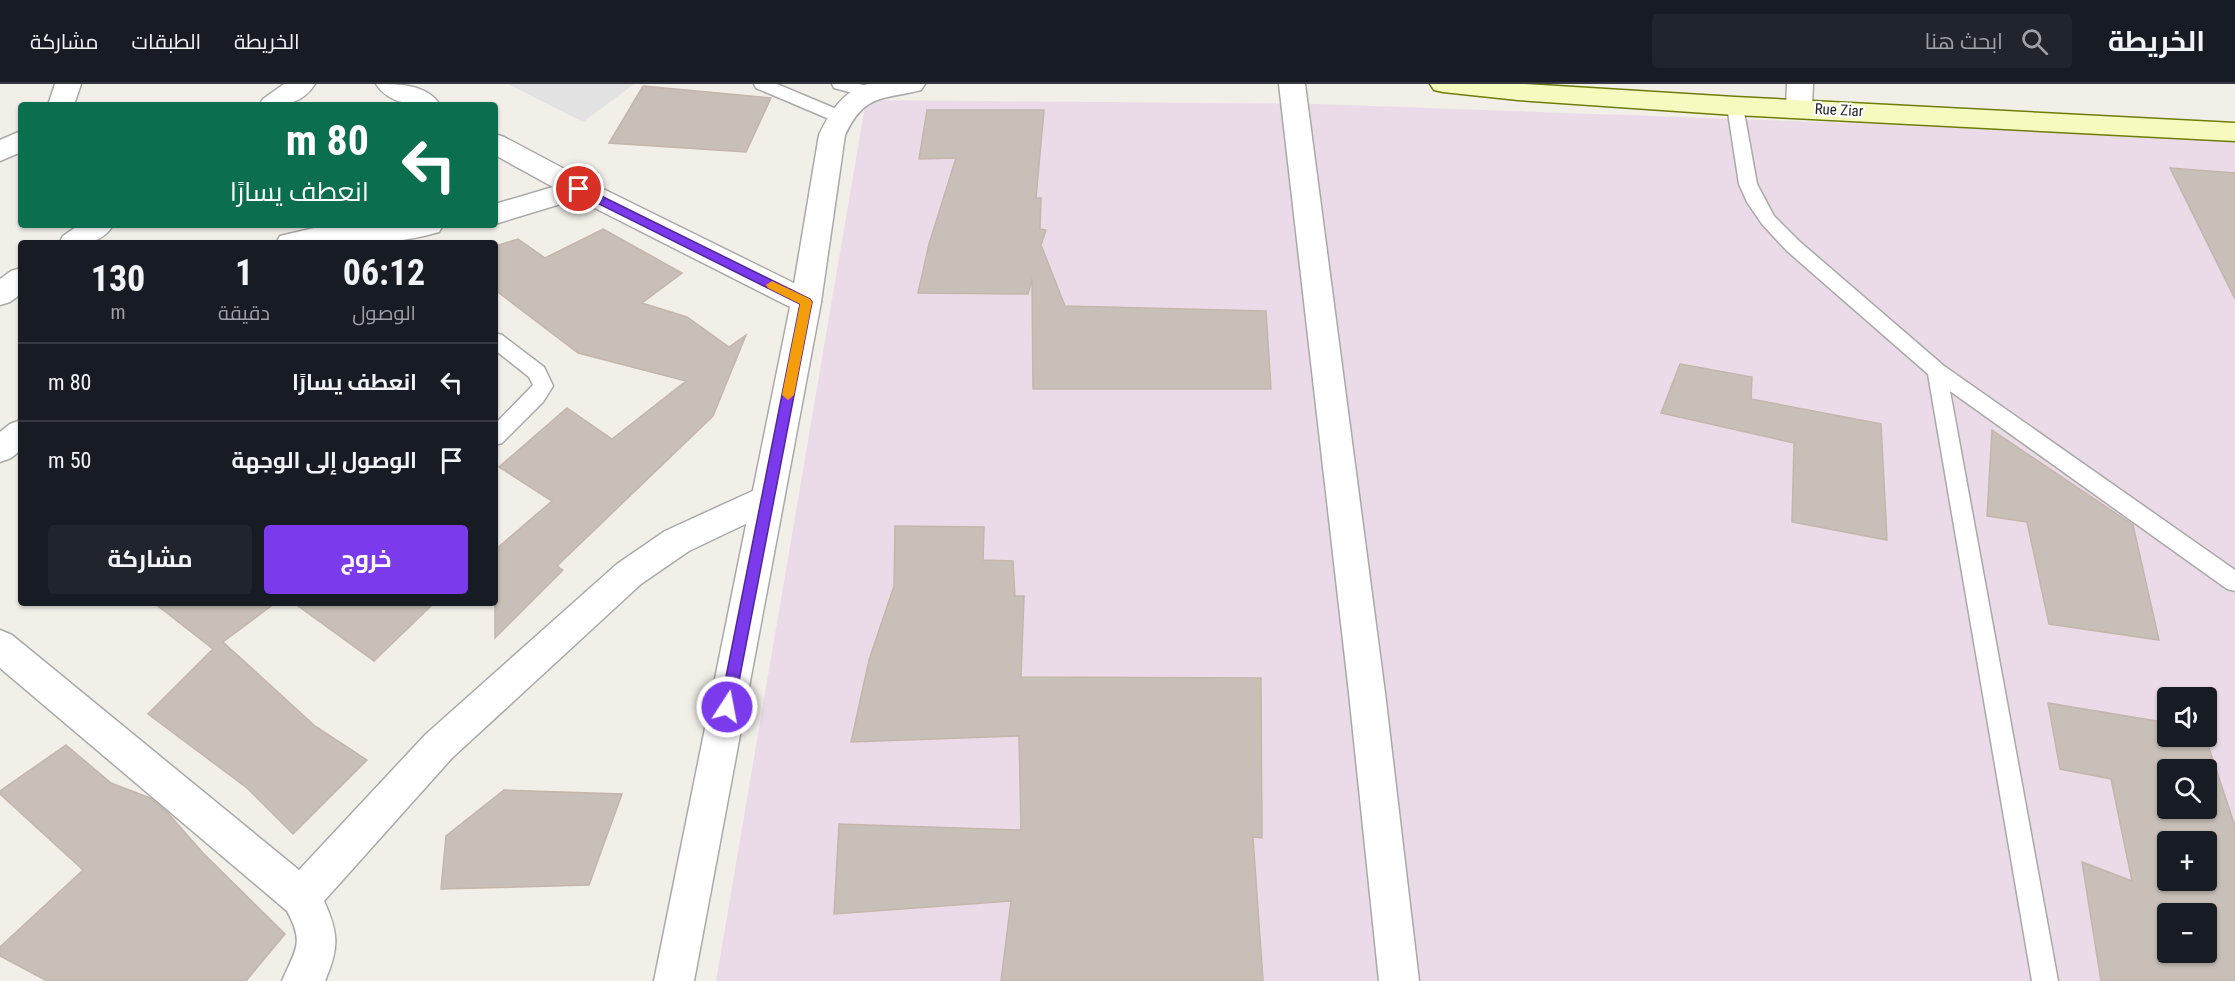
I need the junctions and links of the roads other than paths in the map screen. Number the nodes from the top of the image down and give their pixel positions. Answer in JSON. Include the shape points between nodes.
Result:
{"nodes":[{"id":1,"x":68,"y":84,"type":"edge"},
{"id":2,"x":302,"y":84,"type":"edge"},
{"id":3,"x":389,"y":84,"type":"edge"},
{"id":4,"x":762,"y":84,"type":"edge"},
{"id":5,"x":912,"y":84,"type":"edge"},
{"id":6,"x":1292,"y":84,"type":"edge"},
{"id":7,"x":1443,"y":84,"type":"edge"},
{"id":8,"x":854,"y":88,"type":"edge"},
{"id":9,"x":1799,"y":96,"type":"edge"},
{"id":10,"x":62,"y":102,"type":"edge"},
{"id":11,"x":276,"y":102,"type":"edge"},
{"id":12,"x":422,"y":102,"type":"edge"},
{"id":13,"x":1735,"y":106,"type":"junction"},
{"id":14,"x":840,"y":117,"type":"junction"},
{"id":15,"x":2235,"y":132,"type":"edge"},
{"id":16,"x":18,"y":142,"type":"edge"},
{"id":17,"x":498,"y":145,"type":"edge"},
{"id":18,"x":0,"y":152,"type":"edge"},
{"id":19,"x":579,"y":189,"type":"junction"},
{"id":20,"x":498,"y":213,"type":"edge"},
{"id":21,"x":95,"y":228,"type":"edge"},
{"id":22,"x":415,"y":228,"type":"edge"},
{"id":23,"x":370,"y":238,"type":"edge"},
{"id":24,"x":77,"y":240,"type":"edge"},
{"id":25,"x":304,"y":240,"type":"edge"},
{"id":26,"x":18,"y":281,"type":"edge"},
{"id":27,"x":0,"y":294,"type":"edge"},
{"id":28,"x":806,"y":302,"type":"junction"},
{"id":29,"x":498,"y":342,"type":"edge"},
{"id":30,"x":1937,"y":371,"type":"junction"},
{"id":31,"x":498,"y":434,"type":"edge"},
{"id":32,"x":18,"y":435,"type":"edge"},
{"id":33,"x":0,"y":449,"type":"edge"},
{"id":34,"x":768,"y":498,"type":"junction"},
{"id":35,"x":2235,"y":582,"type":"edge"},
{"id":36,"x":0,"y":646,"type":"edge"},
{"id":37,"x":301,"y":897,"type":"junction"},
{"id":38,"x":302,"y":981,"type":"edge"},
{"id":39,"x":674,"y":981,"type":"edge"},
{"id":40,"x":1399,"y":981,"type":"edge"},
{"id":41,"x":2045,"y":981,"type":"edge"}],
"edges":[{"from":1,"to":10,"type":"street"},
{"from":2,"to":11,"type":"street"},
{"from":3,"to":12,"type":"street"},
{"from":4,"to":14,"type":"lane"},
{"from":5,"to":8,"type":"street"},
{"from":6,"to":40,"type":"street"},
{"from":7,"to":13,"type":"main road","name":"Rue Ziar"},
{"from":8,"to":14,"type":"street","via":[[850,104]]},
{"from":9,"to":13,"type":"main road","name":"Rue Ziar"},
{"from":9,"to":15,"type":"main road","name":"Rue Ziar"},
{"from":13,"to":30,"type":"lane","via":[[1748,184],[1768,220]]},
{"from":14,"to":28,"type":"street","via":[[832,135]]},
{"from":16,"to":18,"type":"street"},
{"from":17,"to":19,"type":"street"},
{"from":19,"to":20,"type":"street"},
{"from":19,"to":28,"type":"street"},
{"from":21,"to":24,"type":"street"},
{"from":22,"to":23,"type":"street"},
{"from":23,"to":25,"type":"street","via":[[328,235]]},
{"from":26,"to":27,"type":"street"},
{"from":28,"to":34,"type":"street"},
{"from":29,"to":31,"type":"lane","via":[[537,372],[543,386]]},
{"from":30,"to":35,"type":"lane"},
{"from":30,"to":41,"type":"lane"},
{"from":32,"to":33,"type":"street"},
{"from":34,"to":37,"type":"street","via":[[677,542],[629,574],[439,746]]},
{"from":34,"to":39,"type":"street"},
{"from":36,"to":37,"type":"street"},
{"from":37,"to":38,"type":"street","via":[[315,923],[317,940],[316,955]]}]}
